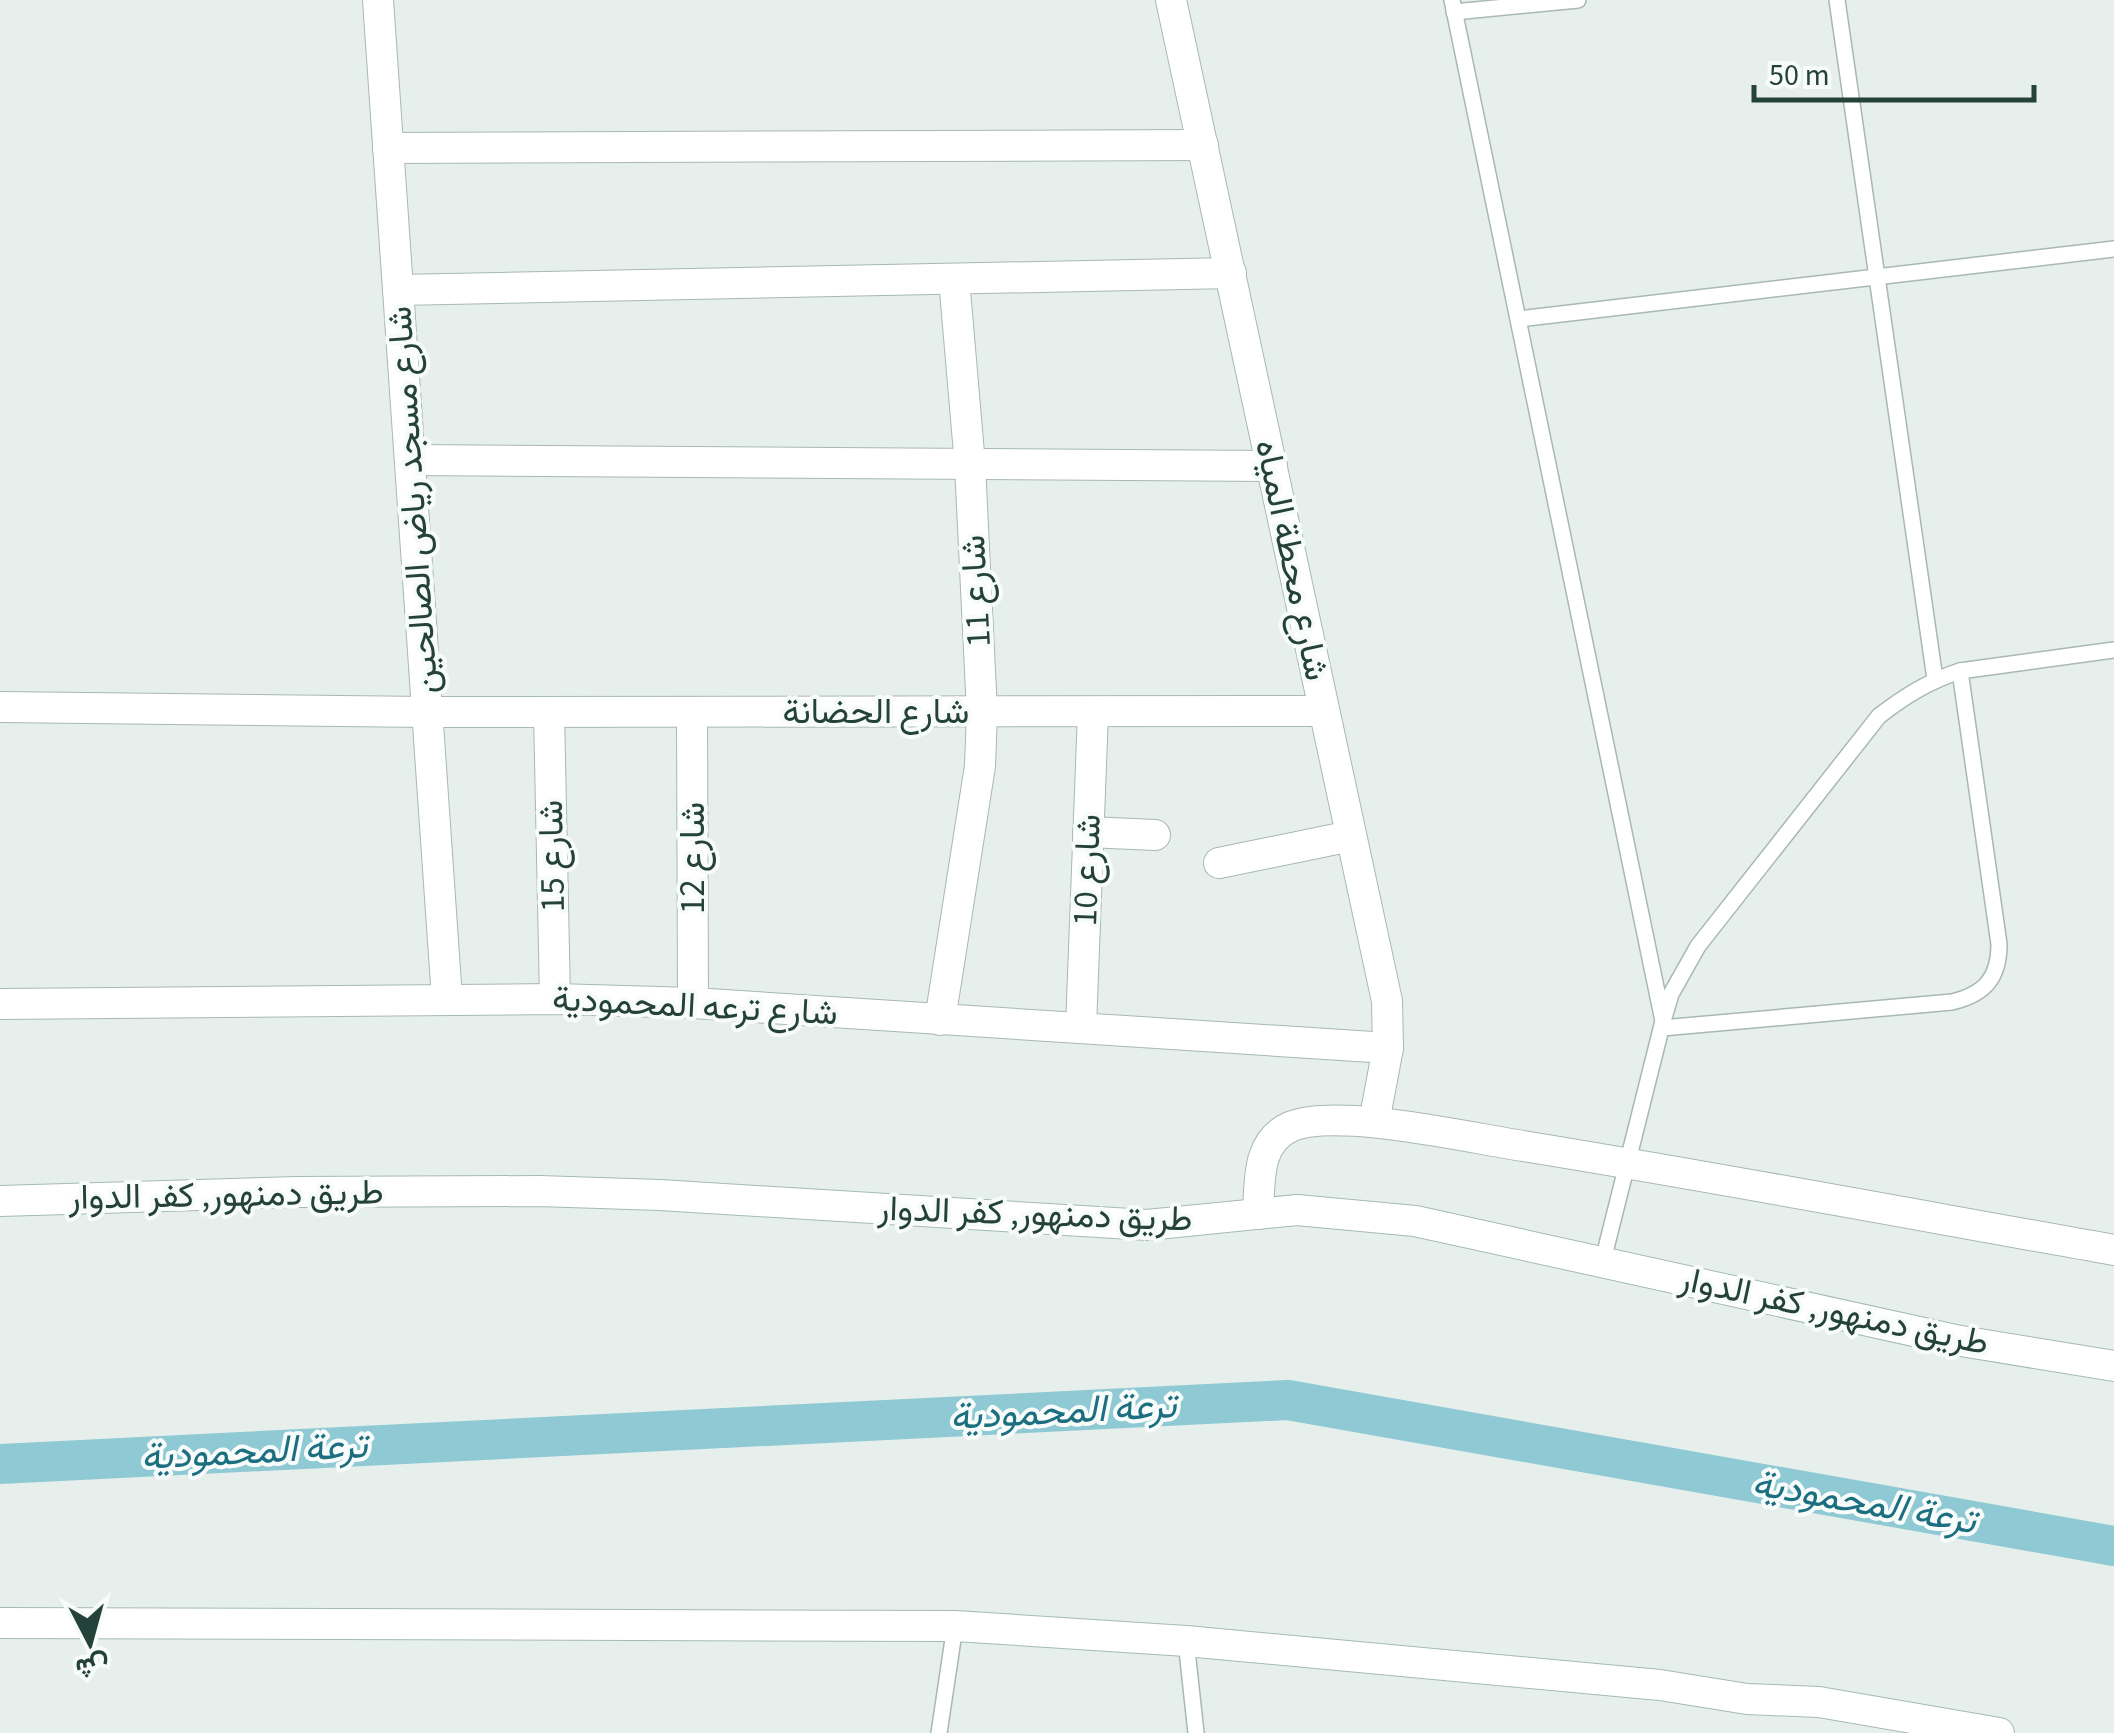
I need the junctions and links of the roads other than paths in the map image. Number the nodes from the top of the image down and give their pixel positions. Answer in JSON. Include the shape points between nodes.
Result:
{"nodes":[{"id":1,"x":378,"y":0,"type":"edge"},
{"id":2,"x":1171,"y":0,"type":"edge"},
{"id":3,"x":1578,"y":0,"type":"edge"},
{"id":4,"x":1838,"y":0,"type":"edge"},
{"id":5,"x":1453,"y":6,"type":"edge"},
{"id":6,"x":1202,"y":145,"type":"junction"},
{"id":7,"x":388,"y":148,"type":"junction"},
{"id":8,"x":2114,"y":249,"type":"edge"},
{"id":9,"x":1230,"y":273,"type":"junction"},
{"id":10,"x":1879,"y":276,"type":"junction"},
{"id":11,"x":954,"y":279,"type":"junction"},
{"id":12,"x":398,"y":290,"type":"junction"},
{"id":13,"x":1520,"y":319,"type":"junction"},
{"id":14,"x":410,"y":460,"type":"junction"},
{"id":15,"x":970,"y":465,"type":"junction"},
{"id":16,"x":1272,"y":466,"type":"junction"},
{"id":17,"x":2114,"y":650,"type":"edge"},
{"id":18,"x":1960,"y":670,"type":"junction"},
{"id":19,"x":1936,"y":679,"type":"junction"},
{"id":20,"x":0,"y":707,"type":"edge"},
{"id":21,"x":1324,"y":710,"type":"junction"},
{"id":22,"x":427,"y":712,"type":"junction"},
{"id":23,"x":549,"y":712,"type":"junction"},
{"id":24,"x":692,"y":712,"type":"junction"},
{"id":25,"x":982,"y":712,"type":"junction"},
{"id":26,"x":1092,"y":712,"type":"junction"},
{"id":27,"x":1088,"y":832,"type":"junction"},
{"id":28,"x":1155,"y":835,"type":"dead end"},
{"id":29,"x":1351,"y":836,"type":"junction"},
{"id":30,"x":1219,"y":863,"type":"dead end"},
{"id":31,"x":554,"y":998,"type":"junction"},
{"id":32,"x":447,"y":999,"type":"junction"},
{"id":33,"x":692,"y":1003,"type":"junction"},
{"id":34,"x":0,"y":1004,"type":"edge"},
{"id":35,"x":940,"y":1020,"type":"junction"},
{"id":36,"x":1662,"y":1024,"type":"junction"},
{"id":37,"x":1081,"y":1028,"type":"junction"},
{"id":38,"x":1388,"y":1048,"type":"junction"},
{"id":39,"x":1374,"y":1122,"type":"junction"},
{"id":40,"x":1625,"y":1163,"type":"junction"},
{"id":41,"x":0,"y":1201,"type":"edge"},
{"id":42,"x":1258,"y":1214,"type":"junction"},
{"id":43,"x":2114,"y":1250,"type":"edge"},
{"id":44,"x":1603,"y":1260,"type":"junction"},
{"id":45,"x":2114,"y":1366,"type":"edge"},
{"id":46,"x":0,"y":1623,"type":"edge"},
{"id":47,"x":955,"y":1626,"type":"junction"},
{"id":48,"x":1186,"y":1640,"type":"junction"},
{"id":49,"x":939,"y":1733,"type":"edge"},
{"id":50,"x":1196,"y":1733,"type":"edge"},
{"id":51,"x":1999,"y":1733,"type":"edge"}],
"edges":[{"from":1,"to":7,"type":"street","name":"شارع مسجد رياض الصالحين"},
{"from":2,"to":6,"type":"street","name":"شارع محطة المياه"},
{"from":3,"to":5,"type":"lane"},
{"from":4,"to":10,"type":"lane"},
{"from":5,"to":13,"type":"lane"},
{"from":6,"to":7,"type":"street"},
{"from":6,"to":9,"type":"street","name":"شارع محطة المياه"},
{"from":7,"to":12,"type":"street","name":"شارع مسجد رياض الصالحين"},
{"from":8,"to":10,"type":"lane"},
{"from":9,"to":11,"type":"street"},
{"from":9,"to":16,"type":"street","name":"شارع محطة المياه"},
{"from":10,"to":13,"type":"lane"},
{"from":10,"to":19,"type":"lane"},
{"from":11,"to":12,"type":"street"},
{"from":11,"to":15,"type":"street","name":"شارع 11"},
{"from":12,"to":14,"type":"street","name":"شارع مسجد رياض الصالحين"},
{"from":13,"to":36,"type":"lane"},
{"from":14,"to":15,"type":"street"},
{"from":14,"to":22,"type":"street","name":"شارع مسجد رياض الصالحين"},
{"from":15,"to":16,"type":"street"},
{"from":15,"to":25,"type":"street","name":"شارع 11"},
{"from":16,"to":21,"type":"street","name":"شارع محطة المياه"},
{"from":17,"to":18,"type":"lane"},
{"from":18,"to":19,"type":"lane"},
{"from":18,"to":36,"type":"lane","via":[[1998,944],[1999,965],[1990,984],[1952,1002]]},
{"from":19,"to":36,"type":"lane","via":[[1906,695],[1867,732],[1698,946]]},
{"from":20,"to":22,"type":"street","name":"شارع الحضانة"},
{"from":21,"to":26,"type":"street","name":"شارع الحضانة"},
{"from":21,"to":29,"type":"street","name":"شارع محطة المياه"},
{"from":22,"to":23,"type":"street","name":"شارع الحضانة"},
{"from":22,"to":32,"type":"street","name":"شارع مسجد رياض الصالحين"},
{"from":23,"to":24,"type":"street","name":"شارع الحضانة"},
{"from":23,"to":31,"type":"street","name":"شارع 15"},
{"from":24,"to":25,"type":"street","name":"شارع الحضانة"},
{"from":24,"to":33,"type":"street","name":"شارع 12"},
{"from":25,"to":26,"type":"street","name":"شارع الحضانة"},
{"from":25,"to":35,"type":"street","name":"شارع 11","via":[[980,766]]},
{"from":26,"to":27,"type":"street","name":"شارع 10"},
{"from":27,"to":28,"type":"street"},
{"from":27,"to":37,"type":"street","name":"شارع 10"},
{"from":29,"to":30,"type":"street"},
{"from":29,"to":38,"type":"street","name":"شارع محطة المياه","via":[[1387,1000]]},
{"from":31,"to":32,"type":"street","name":"شارع ترعه المحمودية"},
{"from":31,"to":33,"type":"street","name":"شارع ترعه المحمودية"},
{"from":32,"to":34,"type":"street","name":"شارع ترعه المحمودية"},
{"from":33,"to":35,"type":"street","name":"شارع ترعه المحمودية"},
{"from":35,"to":37,"type":"street","name":"شارع ترعه المحمودية"},
{"from":36,"to":40,"type":"lane"},
{"from":37,"to":38,"type":"street","name":"شارع ترعه المحمودية"},
{"from":38,"to":39,"type":"street","name":"شارع محطة المياه"},
{"from":39,"to":40,"type":"street"},
{"from":39,"to":42,"type":"street","via":[[1308,1123],[1276,1136],[1262,1162]]},
{"from":40,"to":43,"type":"street"},
{"from":40,"to":44,"type":"lane"},
{"from":41,"to":42,"type":"street","name":"طريق دمنهور, كفر الدوار","via":[[504,1191],[1147,1225]]},
{"from":42,"to":44,"type":"street","name":"طريق دمنهور, كفر الدوار","via":[[1376,1215]]},
{"from":44,"to":45,"type":"street","name":"طريق دمنهور, كفر الدوار","via":[[1936,1336]]},
{"from":46,"to":47,"type":"street"},
{"from":47,"to":48,"type":"street"},
{"from":47,"to":49,"type":"lane"},
{"from":48,"to":50,"type":"lane"},
{"from":48,"to":51,"type":"street","via":[[1819,1702]]}]}
